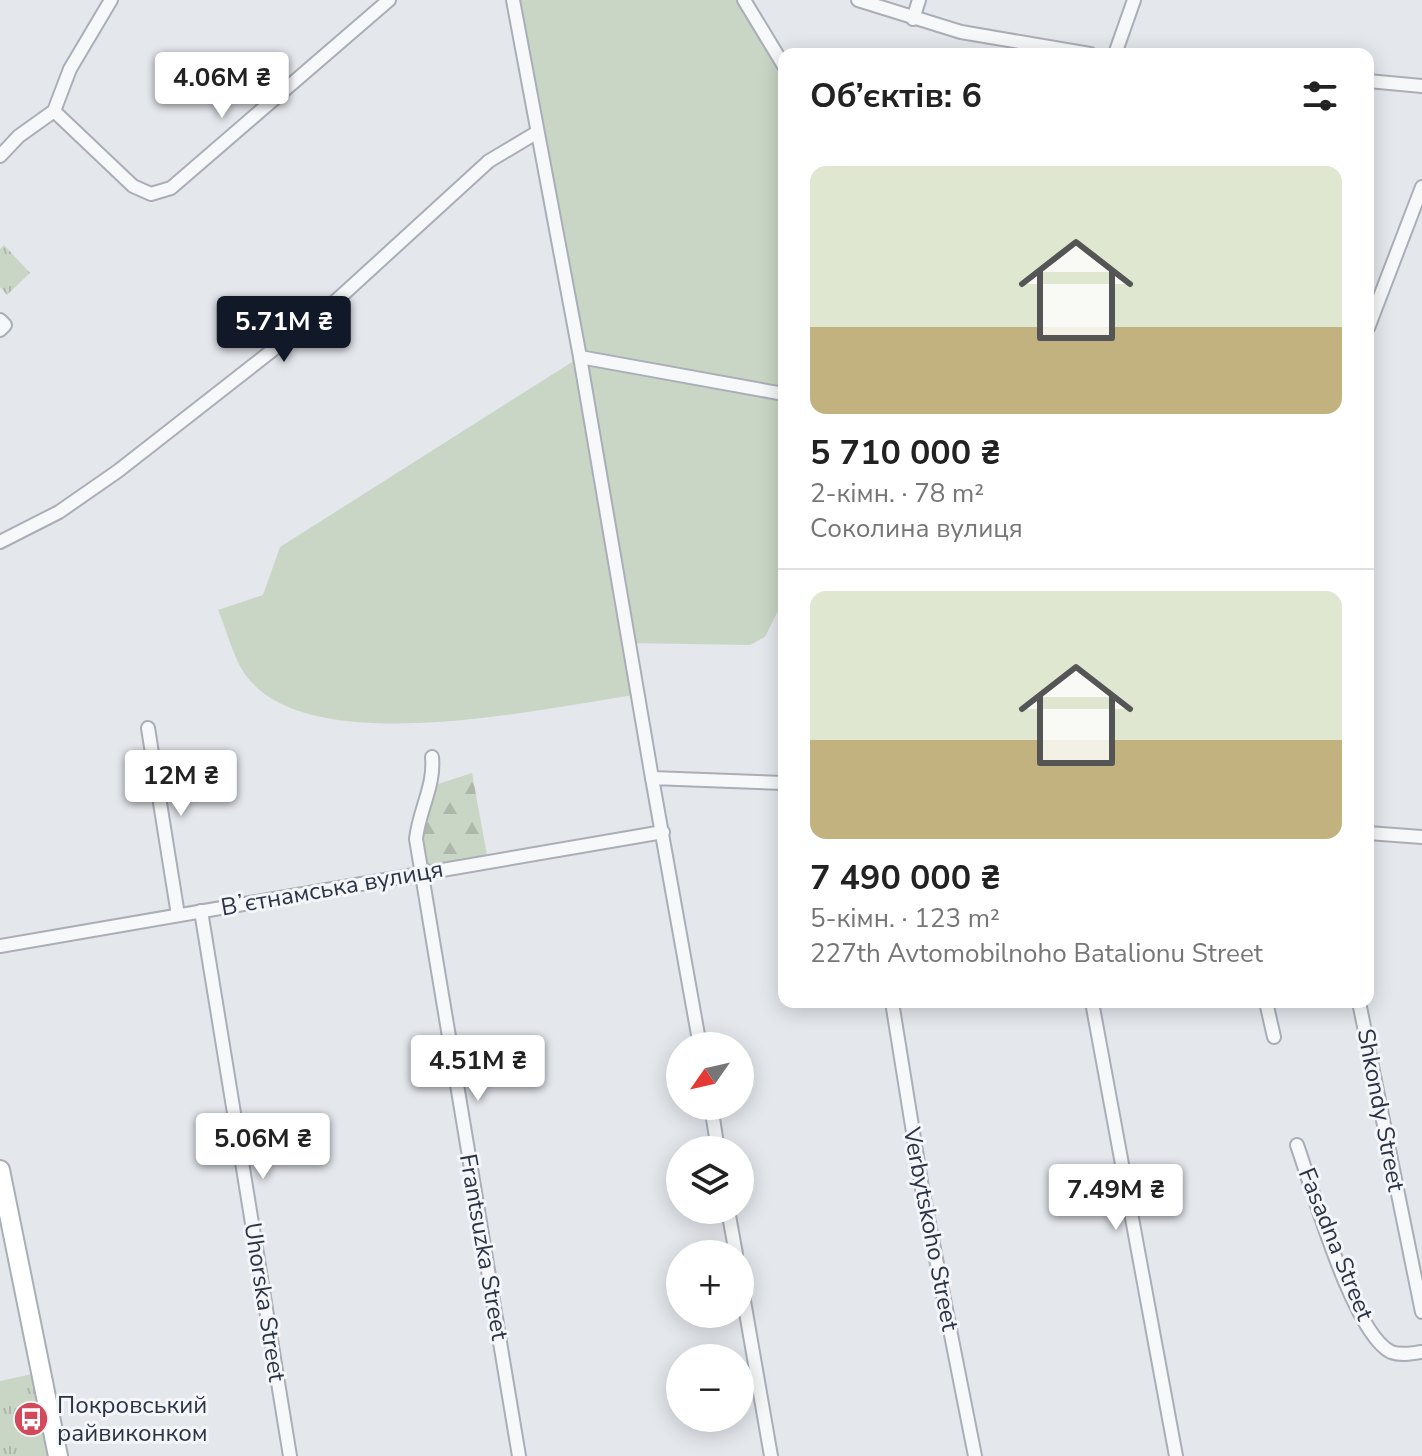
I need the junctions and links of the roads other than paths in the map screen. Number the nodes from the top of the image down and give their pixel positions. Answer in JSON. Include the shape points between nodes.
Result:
{"nodes":[{"id":1,"x":111,"y":0,"type":"edge"},
{"id":2,"x":389,"y":0,"type":"edge"},
{"id":3,"x":513,"y":0,"type":"edge"},
{"id":4,"x":744,"y":0,"type":"edge"},
{"id":5,"x":858,"y":0,"type":"edge"},
{"id":6,"x":919,"y":0,"type":"edge"},
{"id":7,"x":1134,"y":0,"type":"edge"},
{"id":8,"x":913,"y":19,"type":"junction"},
{"id":9,"x":1055,"y":48,"type":"edge"},
{"id":10,"x":1117,"y":48,"type":"edge"},
{"id":11,"x":778,"y":56,"type":"edge"},
{"id":12,"x":1374,"y":82,"type":"edge"},
{"id":13,"x":1422,"y":86,"type":"edge"},
{"id":14,"x":54,"y":111,"type":"junction"},
{"id":15,"x":536,"y":133,"type":"junction"},
{"id":16,"x":0,"y":156,"type":"edge"},
{"id":17,"x":1422,"y":187,"type":"edge"},
{"id":18,"x":1374,"y":312,"type":"edge"},
{"id":19,"x":0,"y":320,"type":"edge"},
{"id":20,"x":0,"y":330,"type":"edge"},
{"id":21,"x":580,"y":357,"type":"junction"},
{"id":22,"x":778,"y":393,"type":"edge"},
{"id":23,"x":0,"y":542,"type":"edge"},
{"id":24,"x":148,"y":728,"type":"dead end"},
{"id":25,"x":432,"y":757,"type":"dead end"},
{"id":26,"x":652,"y":778,"type":"junction"},
{"id":27,"x":778,"y":783,"type":"edge"},
{"id":28,"x":663,"y":832,"type":"junction"},
{"id":29,"x":1374,"y":833,"type":"edge"},
{"id":30,"x":1422,"y":837,"type":"edge"},
{"id":31,"x":421,"y":873,"type":"junction"},
{"id":32,"x":201,"y":911,"type":"junction"},
{"id":33,"x":178,"y":915,"type":"junction"},
{"id":34,"x":0,"y":946,"type":"edge"},
{"id":35,"x":893,"y":1008,"type":"edge"},
{"id":36,"x":1093,"y":1008,"type":"edge"},
{"id":37,"x":1267,"y":1008,"type":"edge"},
{"id":38,"x":1360,"y":1008,"type":"edge"},
{"id":39,"x":698,"y":1032,"type":"edge"},
{"id":40,"x":1274,"y":1037,"type":"dead end"},
{"id":41,"x":1297,"y":1145,"type":"dead end"},
{"id":42,"x":0,"y":1170,"type":"edge"},
{"id":43,"x":1422,"y":1312,"type":"edge"},
{"id":44,"x":749,"y":1328,"type":"edge"},
{"id":45,"x":1422,"y":1352,"type":"edge"},
{"id":46,"x":58,"y":1456,"type":"edge"},
{"id":47,"x":290,"y":1456,"type":"edge"},
{"id":48,"x":519,"y":1456,"type":"edge"},
{"id":49,"x":771,"y":1456,"type":"edge"},
{"id":50,"x":975,"y":1456,"type":"edge"},
{"id":51,"x":1176,"y":1456,"type":"edge"}],
"edges":[{"from":1,"to":14,"type":"street","via":[[70,69]]},
{"from":2,"to":14,"type":"street","via":[[171,188],[151,194],[133,186]]},
{"from":3,"to":15,"type":"street"},
{"from":4,"to":11,"type":"street"},
{"from":5,"to":8,"type":"street"},
{"from":6,"to":8,"type":"street"},
{"from":7,"to":10,"type":"street"},
{"from":8,"to":9,"type":"street"},
{"from":12,"to":13,"type":"street"},
{"from":14,"to":16,"type":"street"},
{"from":15,"to":21,"type":"street"},
{"from":15,"to":23,"type":"street","via":[[489,161],[338,299],[118,471],[59,512]]},
{"from":17,"to":18,"type":"street"},
{"from":19,"to":20,"type":"street","via":[[5,325]]},
{"from":21,"to":22,"type":"street"},
{"from":21,"to":26,"type":"street"},
{"from":24,"to":33,"type":"street"},
{"from":25,"to":31,"type":"street","name":"Frantsuzka Street","via":[[432,786],[419,811],[416,839]]},
{"from":26,"to":27,"type":"street"},
{"from":26,"to":28,"type":"street"},
{"from":28,"to":31,"type":"street","name":"Вʼєтнамська вулиця"},
{"from":28,"to":39,"type":"street"},
{"from":29,"to":30,"type":"street"},
{"from":31,"to":32,"type":"street","name":"Вʼєтнамська вулиця"},
{"from":31,"to":48,"type":"street","name":"Frantsuzka Street"},
{"from":32,"to":33,"type":"street","name":"Вʼєтнамська вулиця"},
{"from":32,"to":47,"type":"street","name":"Uhorska Street"},
{"from":33,"to":34,"type":"street","name":"Вʼєтнамська вулиця"},
{"from":35,"to":50,"type":"street","name":"Verbytskoho Street"},
{"from":36,"to":51,"type":"street"},
{"from":37,"to":40,"type":"street"},
{"from":38,"to":43,"type":"street","name":"Shkondy Street"},
{"from":41,"to":45,"type":"street","name":"Fasadna Street","via":[[1365,1325],[1389,1351]]},
{"from":42,"to":46,"type":"main road"},
{"from":44,"to":49,"type":"street"}]}
